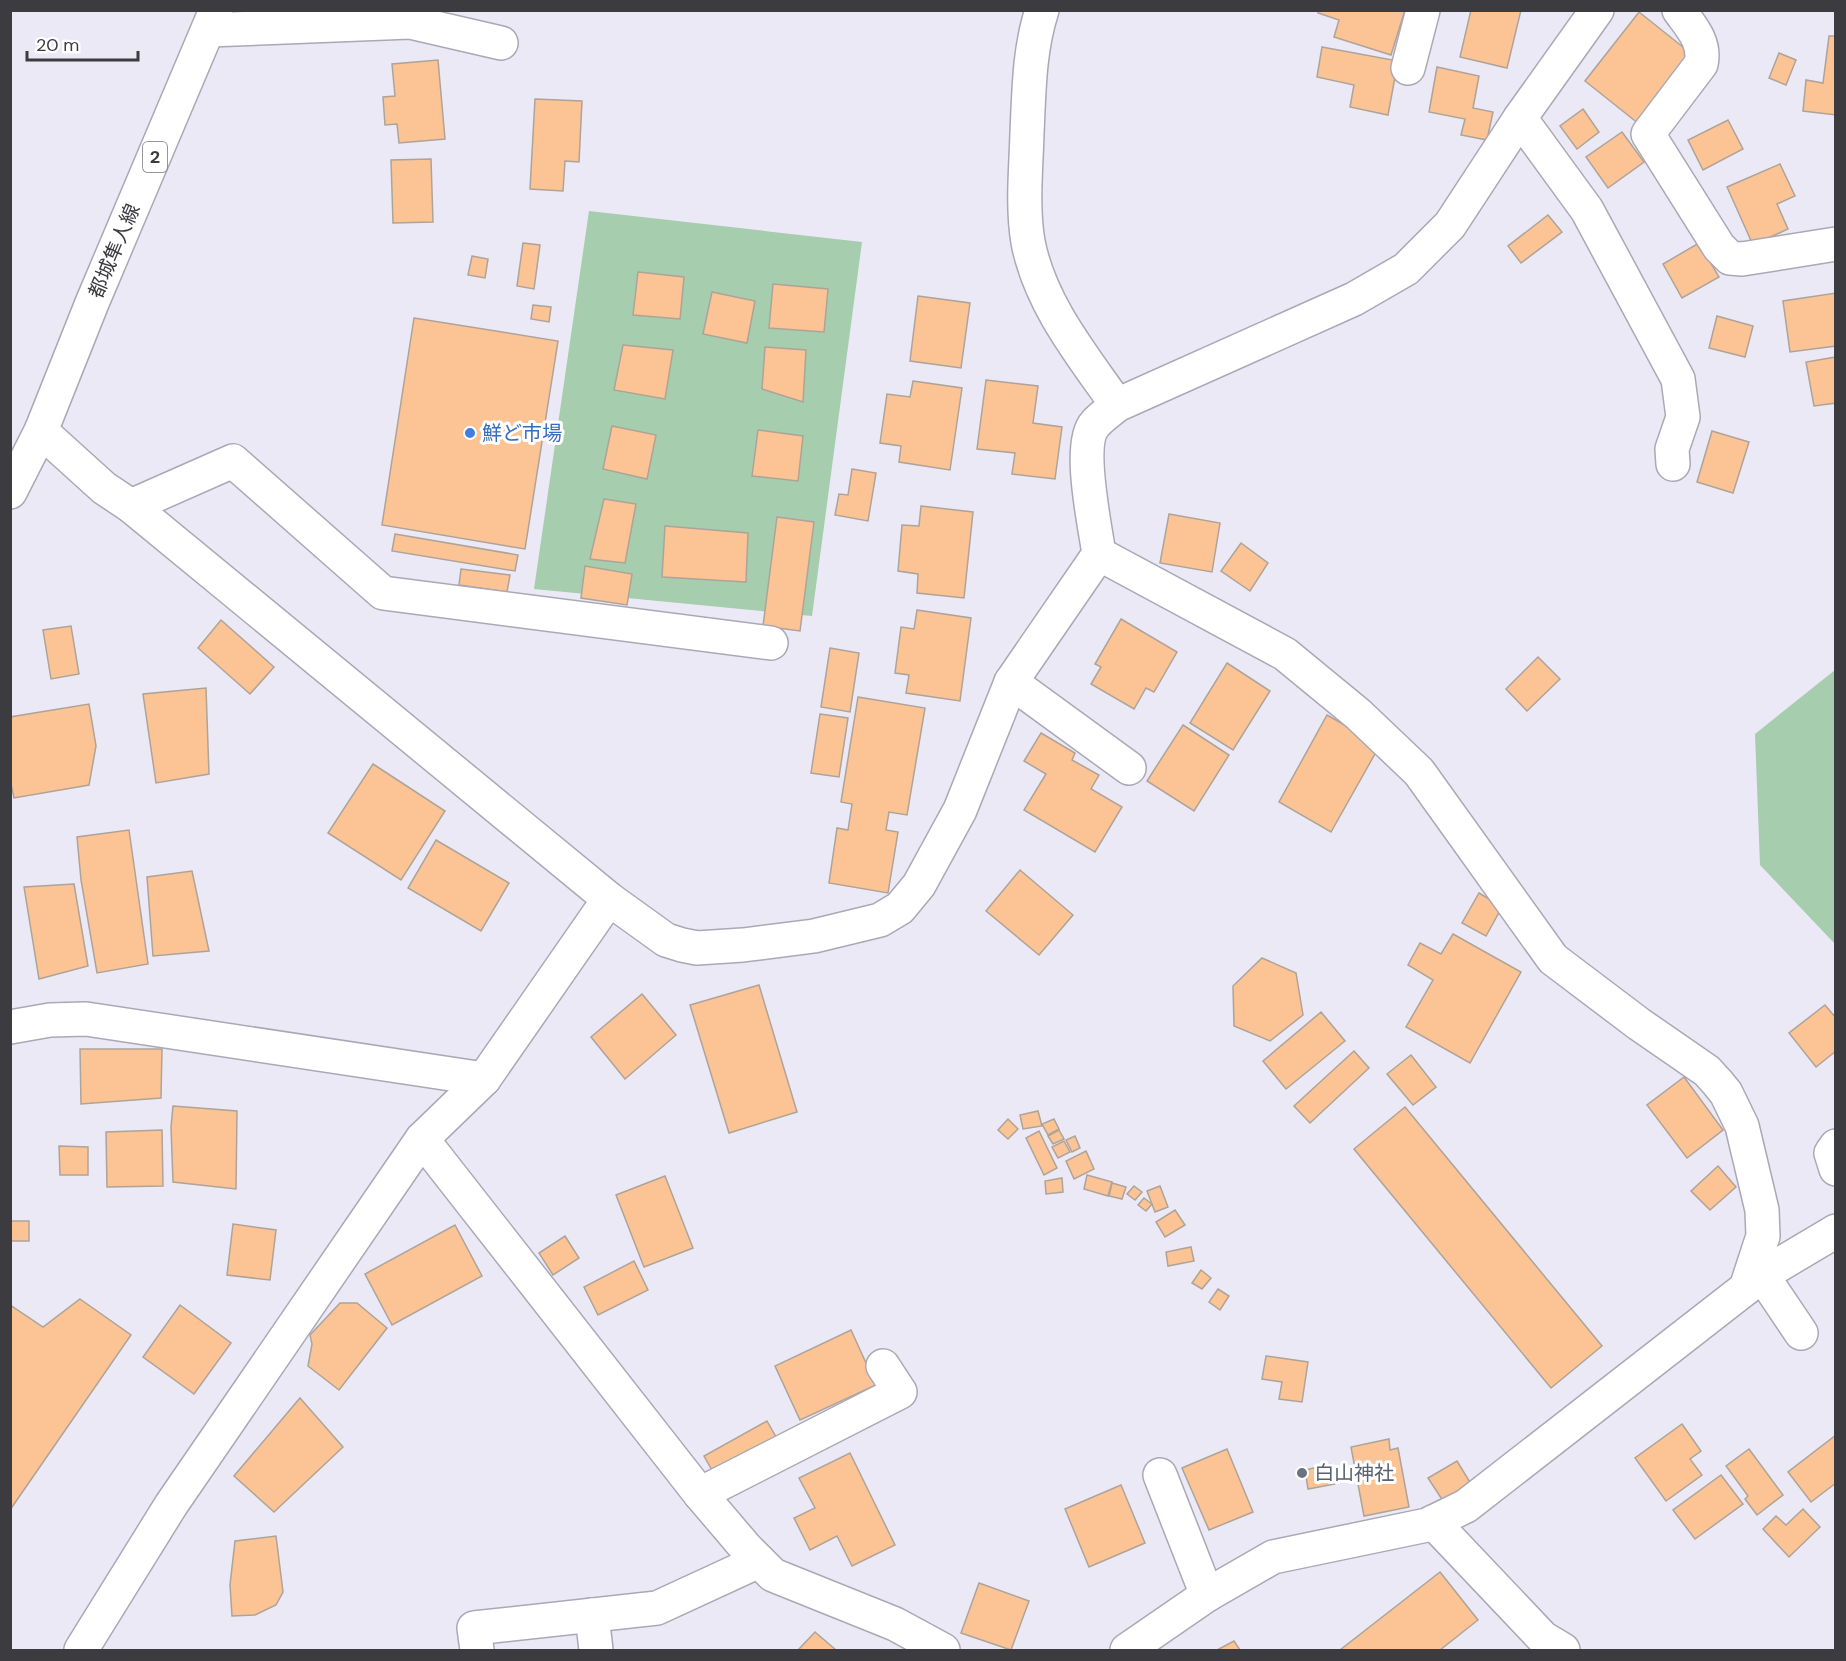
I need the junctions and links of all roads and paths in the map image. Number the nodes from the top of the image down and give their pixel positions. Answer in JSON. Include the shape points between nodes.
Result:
{"nodes":[{"id":1,"x":1042,"y":10,"type":"edge"},
{"id":2,"x":1423,"y":10,"type":"edge"},
{"id":3,"x":1597,"y":10,"type":"edge"},
{"id":4,"x":1679,"y":10,"type":"edge"},
{"id":5,"x":213,"y":20,"type":"edge"},
{"id":6,"x":501,"y":43,"type":"dead end"},
{"id":7,"x":1408,"y":68,"type":"dead end"},
{"id":8,"x":1520,"y":118,"type":"junction"},
{"id":9,"x":1836,"y":244,"type":"edge"},
{"id":10,"x":1117,"y":405,"type":"junction"},
{"id":11,"x":41,"y":431,"type":"junction"},
{"id":12,"x":1673,"y":464,"type":"dead end"},
{"id":13,"x":10,"y":492,"type":"edge"},
{"id":14,"x":131,"y":506,"type":"junction"},
{"id":15,"x":1100,"y":554,"type":"junction"},
{"id":16,"x":771,"y":644,"type":"dead end"},
{"id":17,"x":1011,"y":682,"type":"junction"},
{"id":18,"x":1129,"y":768,"type":"dead end"},
{"id":19,"x":609,"y":899,"type":"junction"},
{"id":20,"x":10,"y":1027,"type":"edge"},
{"id":21,"x":484,"y":1079,"type":"junction"},
{"id":22,"x":422,"y":1139,"type":"junction"},
{"id":23,"x":1836,"y":1146,"type":"edge"},
{"id":24,"x":1836,"y":1169,"type":"edge"},
{"id":25,"x":1836,"y":1231,"type":"edge"},
{"id":26,"x":1754,"y":1281,"type":"junction"},
{"id":27,"x":1801,"y":1333,"type":"dead end"},
{"id":28,"x":883,"y":1366,"type":"dead end"},
{"id":29,"x":1160,"y":1475,"type":"dead end"},
{"id":30,"x":700,"y":1494,"type":"junction"},
{"id":31,"x":1433,"y":1521,"type":"junction"},
{"id":32,"x":759,"y":1562,"type":"junction"},
{"id":33,"x":1207,"y":1595,"type":"junction"},
{"id":34,"x":592,"y":1615,"type":"junction"},
{"id":35,"x":81,"y":1650,"type":"edge"},
{"id":36,"x":477,"y":1650,"type":"edge"},
{"id":37,"x":596,"y":1650,"type":"edge"},
{"id":38,"x":943,"y":1650,"type":"edge"},
{"id":39,"x":1127,"y":1650,"type":"edge"},
{"id":40,"x":1563,"y":1650,"type":"edge"}],
"edges":[{"from":1,"to":10,"type":"street","via":[[1029,71],[1025,216],[1029,244],[1052,307]]},
{"from":2,"to":7,"type":"street"},
{"from":3,"to":8,"type":"street"},
{"from":4,"to":9,"type":"street","via":[[1699,38],[1701,64],[1648,134],[1719,247],[1736,259]]},
{"from":5,"to":6,"type":"street","via":[[410,22]]},
{"from":5,"to":11,"type":"street","name":"都城隼人線","number":"2"},
{"from":8,"to":10,"type":"street","via":[[1450,225],[1406,269],[1354,299]]},
{"from":8,"to":12,"type":"street","via":[[1587,210],[1678,380],[1683,417],[1672,449]]},
{"from":10,"to":15,"type":"street","via":[[1094,424],[1088,439]]},
{"from":11,"to":13,"type":"street","name":"都城隼人線","number":"2"},
{"from":11,"to":14,"type":"street","via":[[104,488]]},
{"from":14,"to":16,"type":"street","via":[[233,460],[383,593]]},
{"from":14,"to":19,"type":"street"},
{"from":15,"to":17,"type":"street"},
{"from":15,"to":26,"type":"street","via":[[1285,654],[1358,714],[1419,772],[1553,959],[1717,1082],[1742,1126],[1762,1210],[1763,1236]]},
{"from":17,"to":18,"type":"street"},
{"from":17,"to":19,"type":"street","via":[[960,810],[919,885],[907,902],[892,913],[863,925],[814,936],[697,948],[666,940]]},
{"from":19,"to":21,"type":"street"},
{"from":20,"to":21,"type":"street","via":[[86,1019]]},
{"from":21,"to":22,"type":"street"},
{"from":22,"to":30,"type":"street"},
{"from":22,"to":35,"type":"street","via":[[171,1505]]},
{"from":23,"to":24,"type":"street","via":[[1831,1153]]},
{"from":25,"to":26,"type":"street"},
{"from":26,"to":27,"type":"street"},
{"from":26,"to":31,"type":"street","via":[[1466,1506]]},
{"from":28,"to":30,"type":"street","via":[[900,1392]]},
{"from":29,"to":33,"type":"street"},
{"from":30,"to":32,"type":"street"},
{"from":31,"to":33,"type":"street","via":[[1273,1557]]},
{"from":31,"to":40,"type":"street","via":[[1544,1638]]},
{"from":32,"to":34,"type":"street","via":[[657,1608]]},
{"from":32,"to":38,"type":"street","via":[[773,1575],[894,1624]]},
{"from":33,"to":39,"type":"street"},
{"from":34,"to":36,"type":"street","via":[[474,1628]]},
{"from":34,"to":37,"type":"street"}]}
